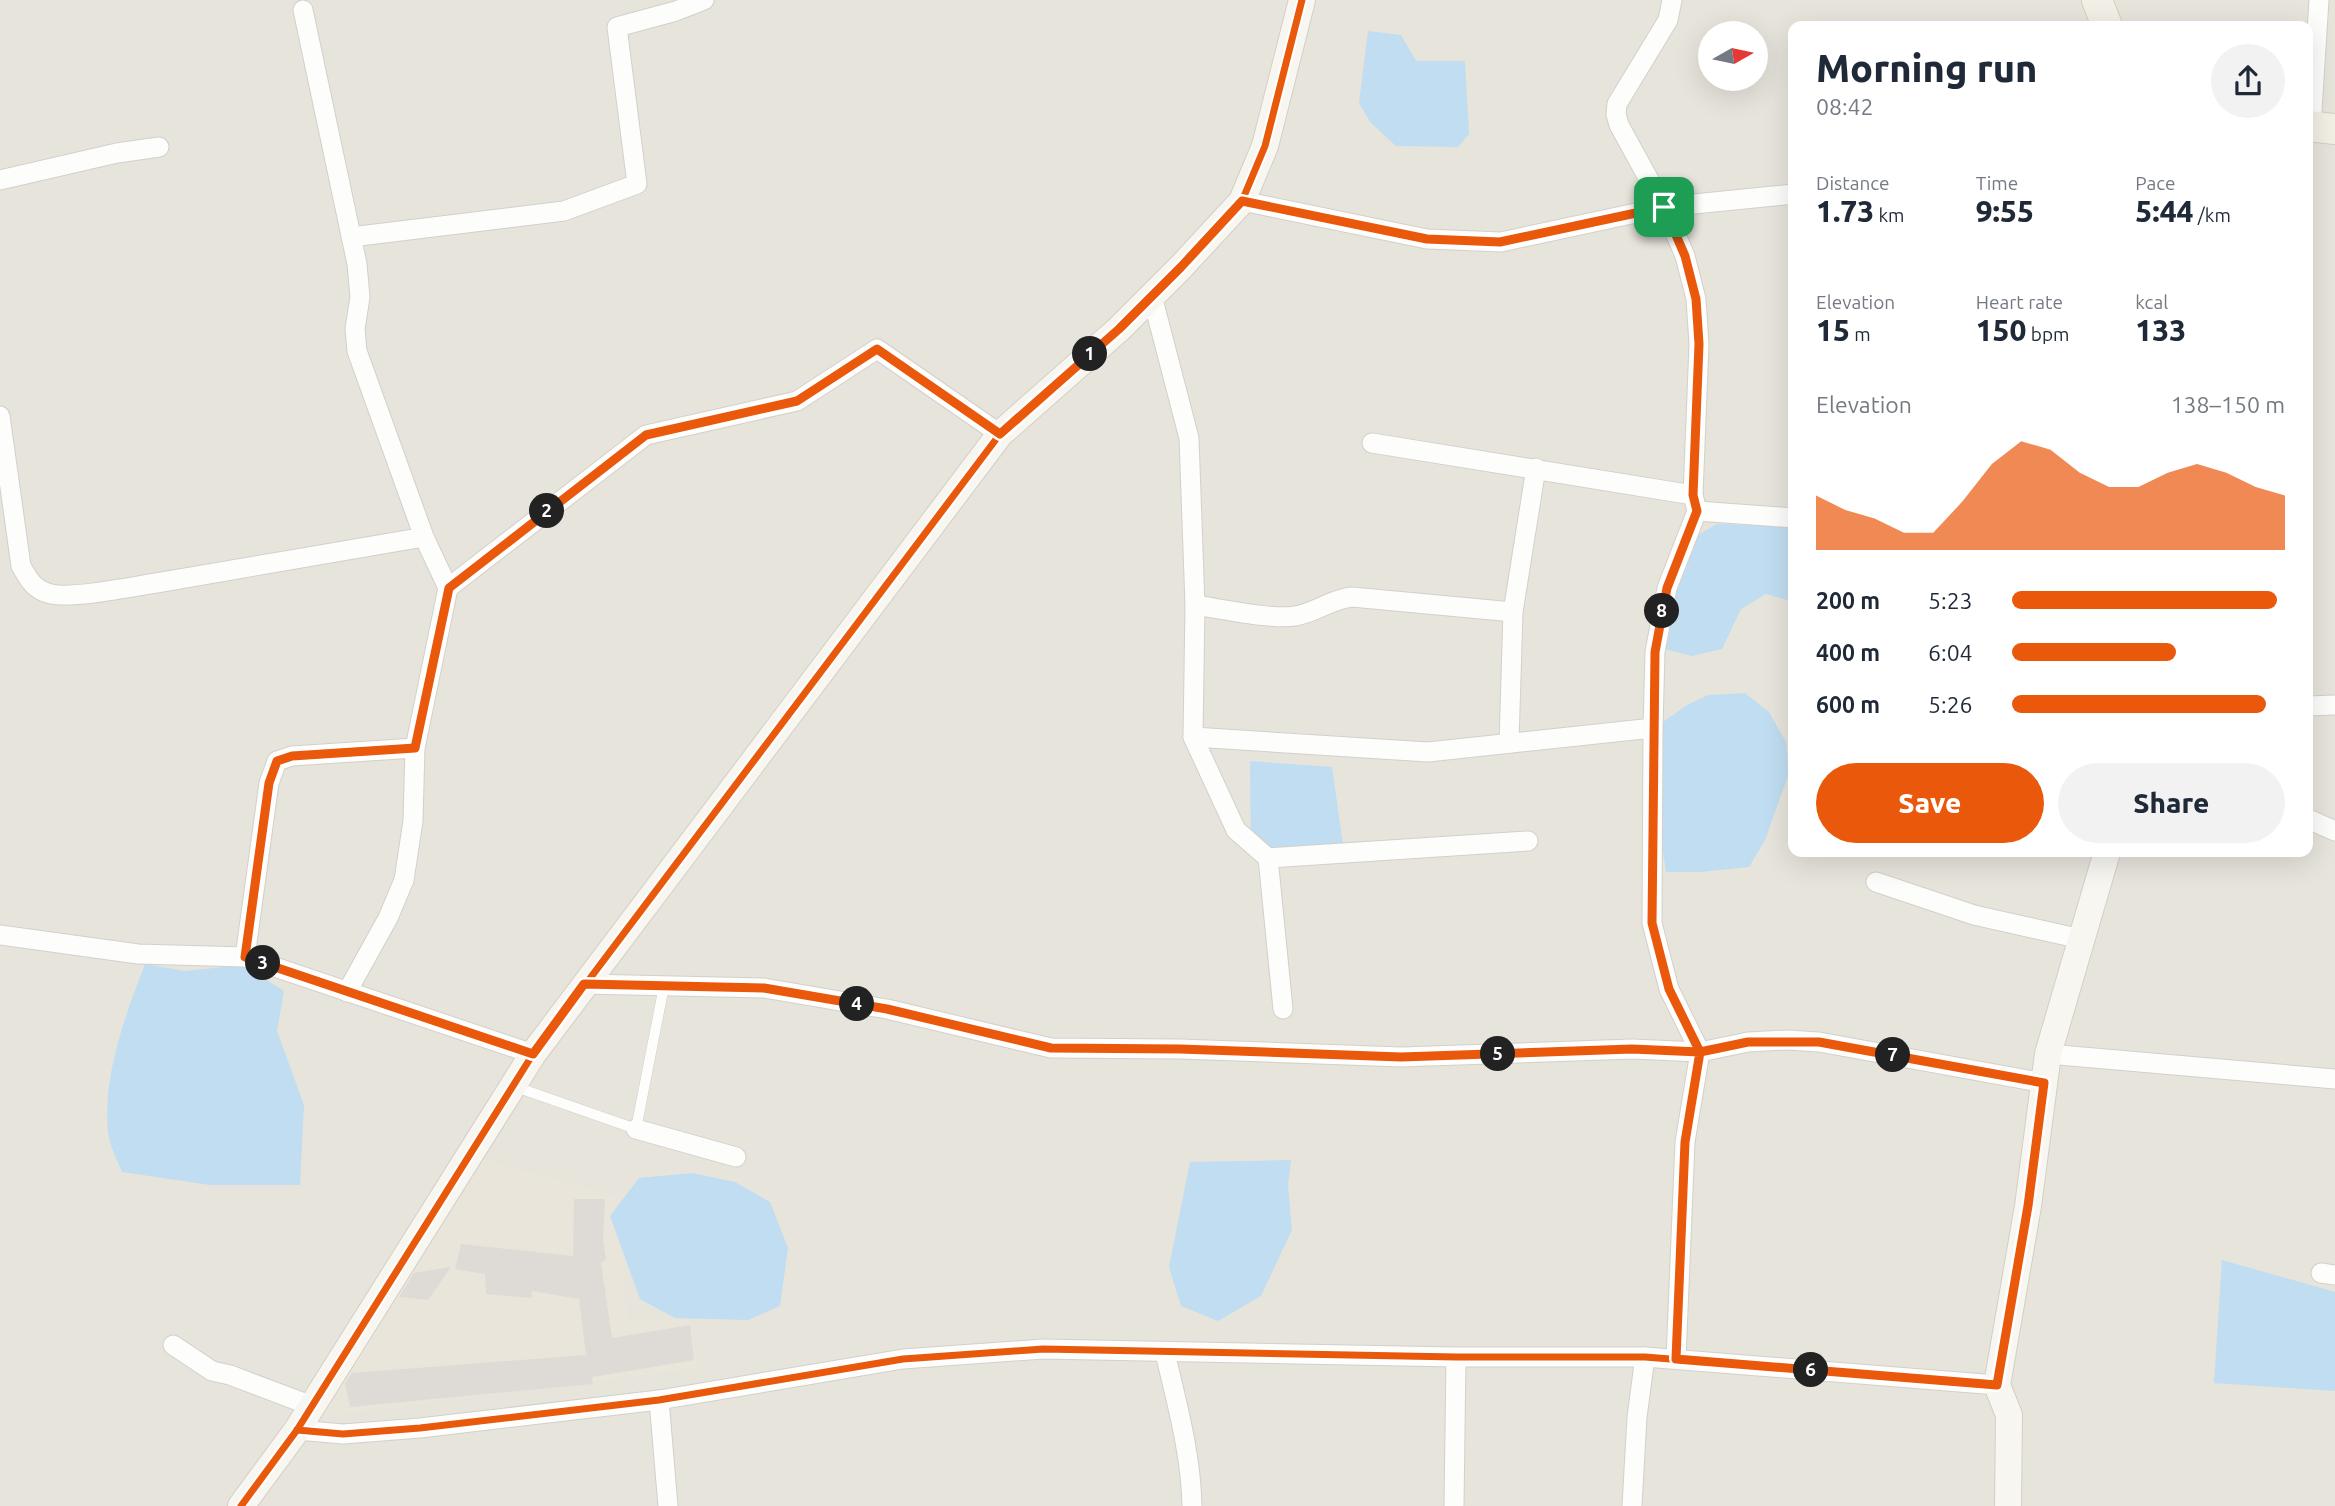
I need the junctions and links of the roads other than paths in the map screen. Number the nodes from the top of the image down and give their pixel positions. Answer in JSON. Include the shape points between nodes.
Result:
{"nodes":[{"id":1,"x":704,"y":0,"type":"edge"},
{"id":2,"x":1302,"y":0,"type":"edge"},
{"id":3,"x":1672,"y":0,"type":"edge"},
{"id":4,"x":2097,"y":0,"type":"edge"},
{"id":5,"x":2319,"y":0,"type":"edge"},
{"id":6,"x":303,"y":10,"type":"dead end"},
{"id":7,"x":2105,"y":21,"type":"edge"},
{"id":8,"x":2318,"y":127,"type":"edge"},
{"id":9,"x":159,"y":147,"type":"dead end"},
{"id":10,"x":0,"y":180,"type":"edge"},
{"id":11,"x":1788,"y":195,"type":"edge"},
{"id":12,"x":1242,"y":201,"type":"junction"},
{"id":13,"x":1664,"y":207,"type":"junction"},
{"id":14,"x":351,"y":237,"type":"junction"},
{"id":15,"x":1152,"y":296,"type":"junction"},
{"id":16,"x":0,"y":416,"type":"edge"},
{"id":17,"x":1000,"y":434,"type":"junction"},
{"id":18,"x":1372,"y":443,"type":"dead end"},
{"id":19,"x":1536,"y":468,"type":"junction"},
{"id":20,"x":1695,"y":503,"type":"junction"},
{"id":21,"x":1788,"y":517,"type":"edge"},
{"id":22,"x":425,"y":537,"type":"junction"},
{"id":23,"x":449,"y":588,"type":"junction"},
{"id":24,"x":1195,"y":605,"type":"junction"},
{"id":25,"x":1513,"y":612,"type":"junction"},
{"id":26,"x":2335,"y":705,"type":"edge"},
{"id":27,"x":2313,"y":706,"type":"edge"},
{"id":28,"x":1653,"y":728,"type":"junction"},
{"id":29,"x":1193,"y":737,"type":"junction"},
{"id":30,"x":1509,"y":743,"type":"junction"},
{"id":31,"x":415,"y":748,"type":"junction"},
{"id":32,"x":2313,"y":821,"type":"edge"},
{"id":33,"x":2335,"y":831,"type":"edge"},
{"id":34,"x":1528,"y":841,"type":"dead end"},
{"id":35,"x":2105,"y":857,"type":"edge"},
{"id":36,"x":1268,"y":858,"type":"junction"},
{"id":37,"x":1876,"y":881,"type":"dead end"},
{"id":38,"x":0,"y":935,"type":"edge"},
{"id":39,"x":2081,"y":939,"type":"junction"},
{"id":40,"x":245,"y":957,"type":"junction"},
{"id":41,"x":584,"y":984,"type":"junction"},
{"id":42,"x":664,"y":986,"type":"junction"},
{"id":43,"x":347,"y":992,"type":"junction"},
{"id":44,"x":1283,"y":1009,"type":"dead end"},
{"id":45,"x":1700,"y":1052,"type":"junction"},
{"id":46,"x":533,"y":1054,"type":"junction"},
{"id":47,"x":2048,"y":1054,"type":"junction"},
{"id":48,"x":2335,"y":1079,"type":"edge"},
{"id":49,"x":2044,"y":1083,"type":"junction"},
{"id":50,"x":512,"y":1085,"type":"junction"},
{"id":51,"x":636,"y":1129,"type":"junction"},
{"id":52,"x":736,"y":1157,"type":"dead end"},
{"id":53,"x":173,"y":1345,"type":"dead end"},
{"id":54,"x":1165,"y":1353,"type":"junction"},
{"id":55,"x":1456,"y":1357,"type":"junction"},
{"id":56,"x":1645,"y":1357,"type":"junction"},
{"id":57,"x":1676,"y":1359,"type":"junction"},
{"id":58,"x":1997,"y":1385,"type":"junction"},
{"id":59,"x":659,"y":1400,"type":"junction"},
{"id":60,"x":312,"y":1406,"type":"junction"},
{"id":61,"x":297,"y":1430,"type":"junction"},
{"id":62,"x":241,"y":1506,"type":"edge"},
{"id":63,"x":668,"y":1506,"type":"edge"},
{"id":64,"x":1192,"y":1506,"type":"edge"},
{"id":65,"x":1454,"y":1506,"type":"edge"},
{"id":66,"x":1632,"y":1506,"type":"edge"},
{"id":67,"x":2008,"y":1506,"type":"edge"}],
"edges":[{"from":1,"to":14,"type":"street","via":[[617,27],[637,184],[564,211]]},
{"from":2,"to":12,"type":"street","via":[[1265,146]]},
{"from":3,"to":13,"type":"street","via":[[1668,20],[1617,104],[1616,114]]},
{"from":4,"to":7,"type":"main road"},
{"from":5,"to":8,"type":"street"},
{"from":6,"to":14,"type":"street"},
{"from":9,"to":10,"type":"street"},
{"from":11,"to":13,"type":"street"},
{"from":12,"to":13,"type":"street","via":[[1427,239],[1500,242]]},
{"from":12,"to":15,"type":"street"},
{"from":13,"to":20,"type":"street","via":[[1685,256],[1696,299]]},
{"from":14,"to":22,"type":"street","via":[[359,284],[357,351]]},
{"from":15,"to":17,"type":"street"},
{"from":15,"to":24,"type":"street","via":[[1189,438]]},
{"from":16,"to":22,"type":"street","via":[[21,566],[29,582],[52,594],[138,586]]},
{"from":17,"to":23,"type":"street","via":[[877,349],[797,401],[646,435]]},
{"from":17,"to":41,"type":"street"},
{"from":18,"to":19,"type":"street"},
{"from":19,"to":20,"type":"street"},
{"from":19,"to":25,"type":"street"},
{"from":20,"to":21,"type":"street"},
{"from":20,"to":28,"type":"street","via":[[1667,588],[1655,652]]},
{"from":22,"to":23,"type":"street"},
{"from":23,"to":31,"type":"street"},
{"from":24,"to":25,"type":"street","via":[[1286,617],[1352,597]]},
{"from":24,"to":29,"type":"street"},
{"from":25,"to":30,"type":"street"},
{"from":26,"to":27,"type":"street"},
{"from":28,"to":30,"type":"street"},
{"from":28,"to":45,"type":"street","via":[[1652,923],[1669,989]]},
{"from":29,"to":30,"type":"street","via":[[1428,752]]},
{"from":29,"to":36,"type":"street","via":[[1236,830]]},
{"from":31,"to":40,"type":"street","via":[[292,756],[277,761],[269,783]]},
{"from":31,"to":43,"type":"street","via":[[413,821],[404,880]]},
{"from":32,"to":33,"type":"street"},
{"from":34,"to":36,"type":"street"},
{"from":35,"to":39,"type":"street"},
{"from":36,"to":44,"type":"street"},
{"from":37,"to":39,"type":"street","via":[[1974,915]]},
{"from":38,"to":40,"type":"street","via":[[169,957]]},
{"from":39,"to":47,"type":"street"},
{"from":40,"to":43,"type":"street"},
{"from":41,"to":42,"type":"street"},
{"from":41,"to":46,"type":"street"},
{"from":42,"to":45,"type":"street","via":[[764,988],[887,1009],[1051,1048],[1401,1057],[1632,1049]]},
{"from":42,"to":51,"type":"lane"},
{"from":43,"to":46,"type":"street"},
{"from":45,"to":49,"type":"street","via":[[1748,1042],[1819,1042]]},
{"from":45,"to":57,"type":"street","via":[[1685,1142]]},
{"from":46,"to":50,"type":"street"},
{"from":47,"to":48,"type":"street"},
{"from":47,"to":49,"type":"street"},
{"from":49,"to":58,"type":"street"},
{"from":50,"to":51,"type":"lane"},
{"from":50,"to":60,"type":"street"},
{"from":51,"to":52,"type":"street"},
{"from":53,"to":60,"type":"street","via":[[212,1371]]},
{"from":54,"to":55,"type":"street"},
{"from":54,"to":59,"type":"street","via":[[1043,1349],[904,1359]]},
{"from":54,"to":64,"type":"street","via":[[1184,1433]]},
{"from":55,"to":56,"type":"street"},
{"from":55,"to":65,"type":"street"},
{"from":56,"to":57,"type":"street"},
{"from":56,"to":66,"type":"street"},
{"from":57,"to":58,"type":"street"},
{"from":58,"to":67,"type":"street","via":[[2009,1415]]},
{"from":59,"to":61,"type":"street","via":[[408,1429],[343,1434]]},
{"from":59,"to":63,"type":"street"},
{"from":60,"to":61,"type":"street"},
{"from":61,"to":62,"type":"street"}]}
